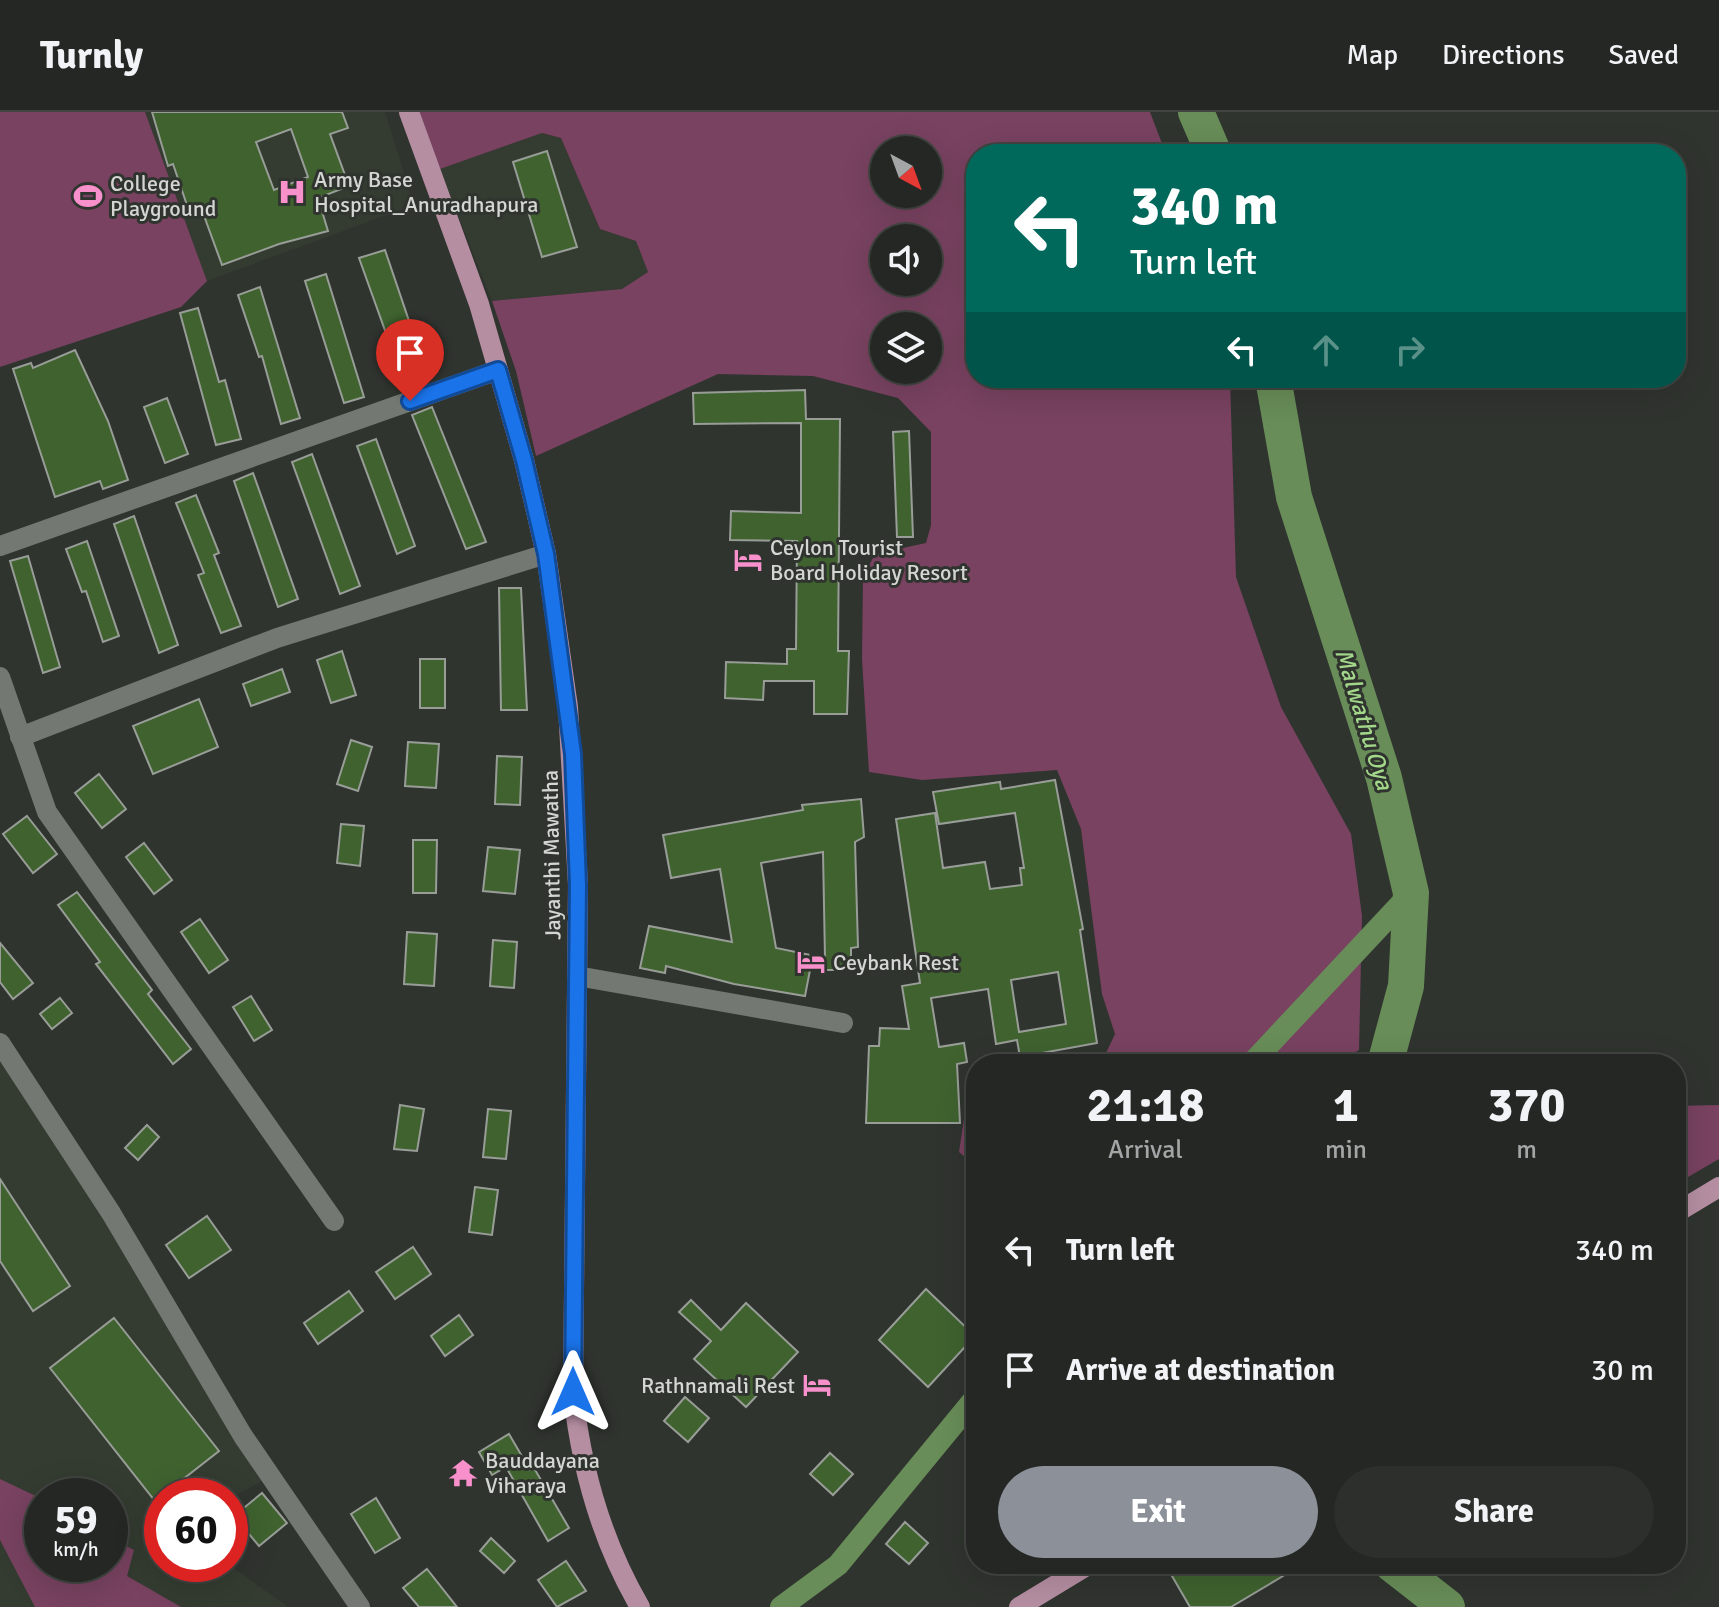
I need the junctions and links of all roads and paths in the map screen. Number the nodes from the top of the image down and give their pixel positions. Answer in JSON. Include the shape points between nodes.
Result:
{"nodes":[{"id":1,"x":409,"y":112,"type":"edge"},
{"id":2,"x":498,"y":370,"type":"junction"},
{"id":3,"x":0,"y":546,"type":"edge"},
{"id":4,"x":546,"y":554,"type":"junction"},
{"id":5,"x":0,"y":677,"type":"edge"},
{"id":6,"x":20,"y":737,"type":"junction"},
{"id":7,"x":577,"y":976,"type":"junction"},
{"id":8,"x":843,"y":1023,"type":"dead end"},
{"id":9,"x":0,"y":1043,"type":"edge"},
{"id":10,"x":1719,"y":1187,"type":"edge"},
{"id":11,"x":1686,"y":1207,"type":"edge"},
{"id":12,"x":334,"y":1221,"type":"dead end"},
{"id":13,"x":1073,"y":1574,"type":"edge"},
{"id":14,"x":360,"y":1607,"type":"edge"},
{"id":15,"x":640,"y":1607,"type":"edge"},
{"id":16,"x":1019,"y":1607,"type":"edge"}],
"edges":[{"from":1,"to":2,"type":"main road","name":"Jayanthi Mawatha"},
{"from":2,"to":3,"type":"street"},
{"from":2,"to":4,"type":"main road","name":"Jayanthi Mawatha"},
{"from":4,"to":6,"type":"street","via":[[277,638]]},
{"from":4,"to":7,"type":"main road","name":"Jayanthi Mawatha","via":[[573,754]]},
{"from":5,"to":6,"type":"street"},
{"from":6,"to":12,"type":"street","via":[[47,812]]},
{"from":7,"to":8,"type":"street"},
{"from":7,"to":15,"type":"main road","name":"Jayanthi Mawatha","via":[[577,1433],[605,1535]]},
{"from":9,"to":14,"type":"street","via":[[111,1213],[243,1436]]},
{"from":10,"to":11,"type":"main road"},
{"from":13,"to":16,"type":"main road"}]}
